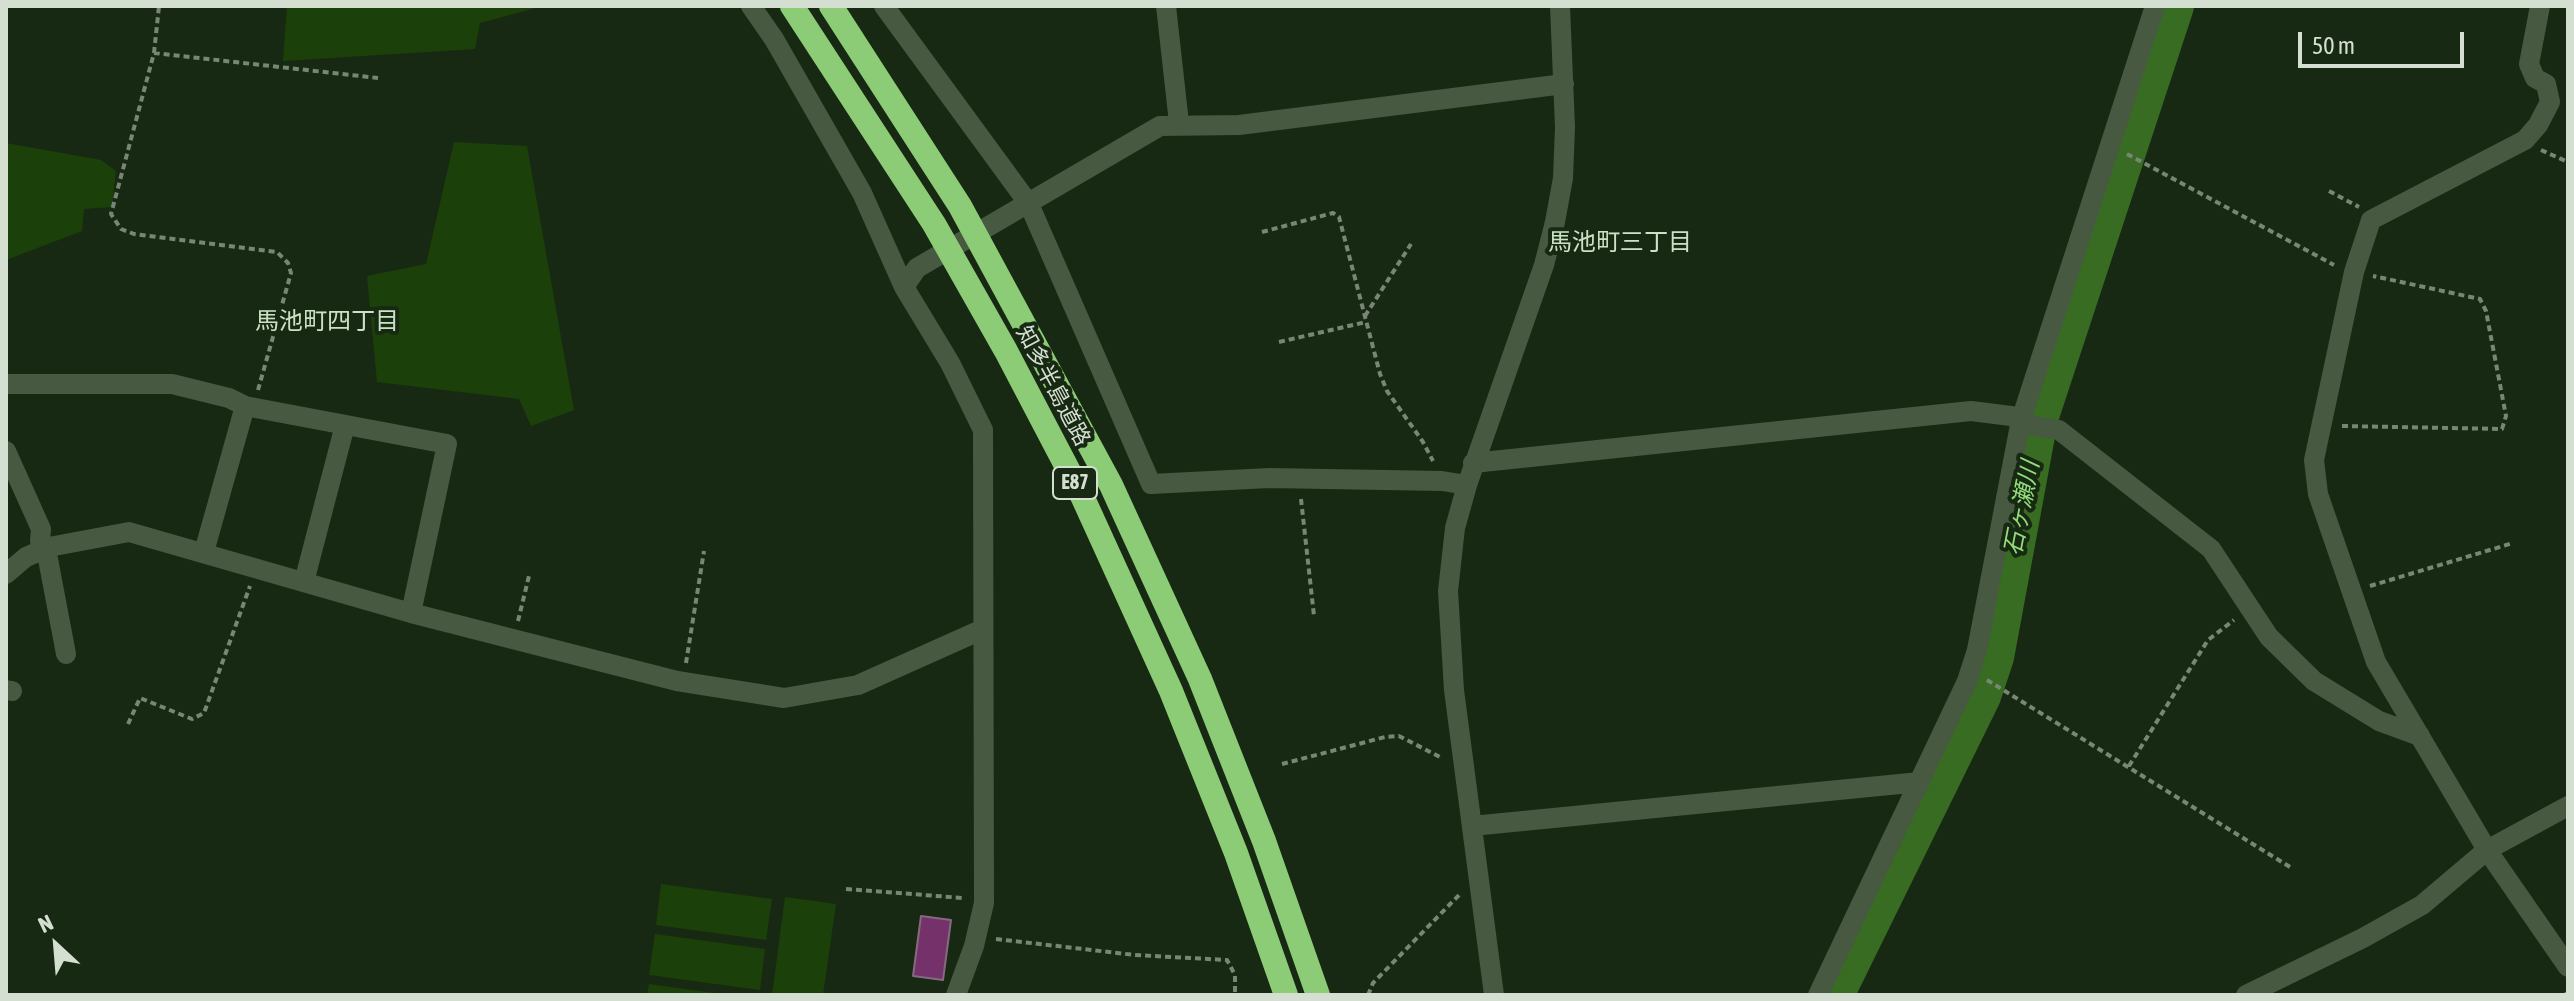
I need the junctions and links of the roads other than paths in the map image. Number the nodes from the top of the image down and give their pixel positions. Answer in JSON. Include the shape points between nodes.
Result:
{"nodes":[{"id":1,"x":751,"y":6,"type":"edge"},
{"id":2,"x":792,"y":6,"type":"edge"},
{"id":3,"x":831,"y":6,"type":"edge"},
{"id":4,"x":884,"y":6,"type":"edge"},
{"id":5,"x":1166,"y":6,"type":"edge"},
{"id":6,"x":1560,"y":6,"type":"edge"},
{"id":7,"x":2155,"y":6,"type":"edge"},
{"id":8,"x":2540,"y":6,"type":"edge"},
{"id":9,"x":1564,"y":84,"type":"junction"},
{"id":10,"x":1179,"y":123,"type":"junction"},
{"id":11,"x":1029,"y":204,"type":"junction"},
{"id":12,"x":904,"y":287,"type":"junction"},
{"id":13,"x":6,"y":384,"type":"edge"},
{"id":14,"x":249,"y":407,"type":"junction"},
{"id":15,"x":345,"y":425,"type":"junction"},
{"id":16,"x":2034,"y":425,"type":"junction"},
{"id":17,"x":6,"y":451,"type":"edge"},
{"id":18,"x":1473,"y":463,"type":"junction"},
{"id":19,"x":1467,"y":485,"type":"junction"},
{"id":20,"x":45,"y":550,"type":"junction"},
{"id":21,"x":204,"y":552,"type":"junction"},
{"id":22,"x":6,"y":574,"type":"edge"},
{"id":23,"x":304,"y":582,"type":"junction"},
{"id":24,"x":411,"y":613,"type":"junction"},
{"id":25,"x":981,"y":630,"type":"junction"},
{"id":26,"x":66,"y":654,"type":"dead end"},
{"id":27,"x":2420,"y":736,"type":"junction"},
{"id":28,"x":1920,"y":782,"type":"junction"},
{"id":29,"x":2568,"y":806,"type":"edge"},
{"id":30,"x":1472,"y":826,"type":"junction"},
{"id":31,"x":2487,"y":850,"type":"junction"},
{"id":32,"x":2568,"y":967,"type":"edge"},
{"id":33,"x":956,"y":995,"type":"edge"},
{"id":34,"x":1286,"y":995,"type":"edge"},
{"id":35,"x":1318,"y":995,"type":"edge"},
{"id":36,"x":1494,"y":995,"type":"edge"},
{"id":37,"x":1818,"y":995,"type":"edge"},
{"id":38,"x":2246,"y":995,"type":"edge"}],
"edges":[{"from":1,"to":12,"type":"street","via":[[862,193]]},
{"from":2,"to":34,"type":"highway","name":"知多半島道路","number":"E87","via":[[934,224],[1083,498],[1171,691]]},
{"from":3,"to":35,"type":"highway","name":"知多半島道路","number":"E87","via":[[960,206],[1111,485],[1200,679]]},
{"from":4,"to":11,"type":"street"},
{"from":5,"to":10,"type":"street"},
{"from":6,"to":9,"type":"street"},
{"from":7,"to":16,"type":"street"},
{"from":8,"to":27,"type":"street","via":[[2529,64],[2535,78],[2546,84],[2550,102],[2525,140],[2371,220],[2357,257],[2314,460],[2318,494],[2376,662]]},
{"from":9,"to":10,"type":"street","via":[[1239,125]]},
{"from":9,"to":18,"type":"street","via":[[1563,178],[1555,222]]},
{"from":10,"to":11,"type":"street","via":[[1160,126]]},
{"from":11,"to":12,"type":"street","via":[[917,268]]},
{"from":11,"to":19,"type":"street","via":[[1151,484],[1298,478]]},
{"from":12,"to":25,"type":"street","via":[[983,430]]},
{"from":13,"to":14,"type":"street","via":[[172,384]]},
{"from":14,"to":15,"type":"street"},
{"from":14,"to":21,"type":"street"},
{"from":15,"to":23,"type":"street"},
{"from":15,"to":24,"type":"street","via":[[447,444]]},
{"from":16,"to":18,"type":"street","via":[[1971,411]]},
{"from":16,"to":27,"type":"street","via":[[2059,430],[2211,549],[2269,637],[2314,681],[2379,721]]},
{"from":16,"to":28,"type":"street","via":[[1977,650]]},
{"from":17,"to":20,"type":"street"},
{"from":18,"to":19,"type":"street"},
{"from":19,"to":30,"type":"street","via":[[1455,528],[1448,591],[1454,690]]},
{"from":20,"to":21,"type":"street","via":[[129,532]]},
{"from":20,"to":22,"type":"street"},
{"from":20,"to":26,"type":"street"},
{"from":21,"to":23,"type":"street"},
{"from":23,"to":24,"type":"street"},
{"from":24,"to":25,"type":"street","via":[[684,682],[784,698],[858,685]]},
{"from":25,"to":33,"type":"street","via":[[984,899]]},
{"from":27,"to":31,"type":"street"},
{"from":28,"to":30,"type":"street"},
{"from":28,"to":37,"type":"street"},
{"from":29,"to":31,"type":"street"},
{"from":30,"to":36,"type":"street"},
{"from":31,"to":32,"type":"street"},
{"from":31,"to":38,"type":"street","via":[[2422,905]]}]}
